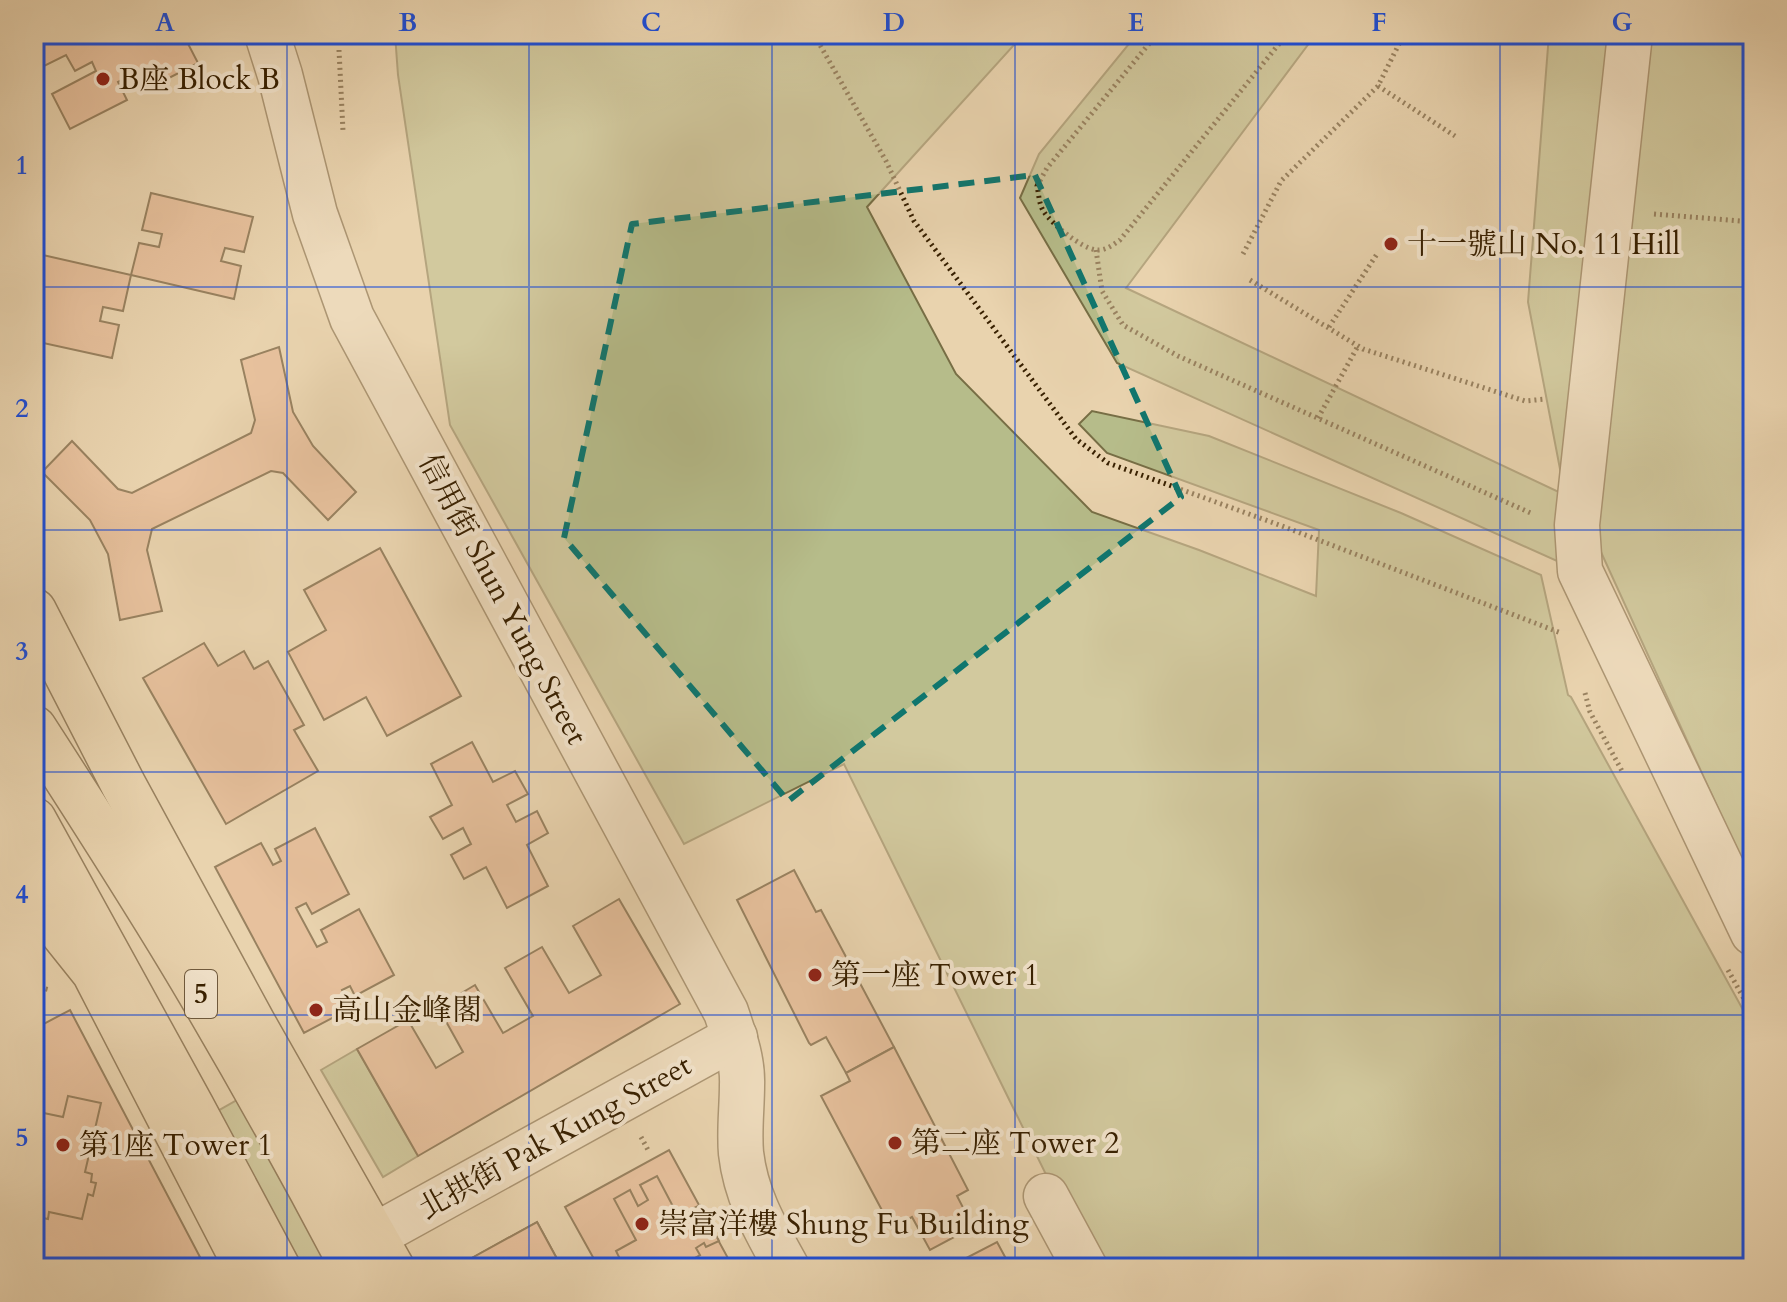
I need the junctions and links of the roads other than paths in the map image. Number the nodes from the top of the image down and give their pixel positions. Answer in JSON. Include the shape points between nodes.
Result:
{"nodes":[{"id":1,"x":267,"y":34,"type":"edge"},
{"id":2,"x":1630,"y":34,"type":"edge"},
{"id":3,"x":34,"y":611,"type":"edge"},
{"id":4,"x":34,"y":728,"type":"edge"},
{"id":5,"x":34,"y":820,"type":"edge"},
{"id":6,"x":34,"y":897,"type":"edge"},
{"id":7,"x":1753,"y":933,"type":"edge"},
{"id":8,"x":735,"y":1037,"type":"junction"},
{"id":9,"x":1046,"y":1196,"type":"dead end"},
{"id":10,"x":373,"y":1257,"type":"edge"},
{"id":11,"x":247,"y":1268,"type":"edge"},
{"id":12,"x":278,"y":1268,"type":"edge"},
{"id":13,"x":787,"y":1268,"type":"edge"},
{"id":14,"x":1085,"y":1268,"type":"edge"}],
"edges":[{"from":1,"to":8,"type":"street","name":"信用街 Shun Yung Street","via":[[315,214],[352,318]]},
{"from":2,"to":7,"type":"street","via":[[1577,525],[1580,571]]},
{"from":3,"to":10,"type":"main road"},
{"from":4,"to":10,"type":"main road","number":"5","via":[[197,987],[300,1169]]},
{"from":5,"to":12,"type":"main road","number":"5"},
{"from":6,"to":11,"type":"main road","via":[[94,972]]},
{"from":8,"to":10,"type":"street","name":"北拱街 Pak Kung Street"},
{"from":8,"to":13,"type":"street","name":"信用街 Shun Yung Street","via":[[742,1082],[742,1155],[753,1206]]},
{"from":9,"to":14,"type":"street"}]}
